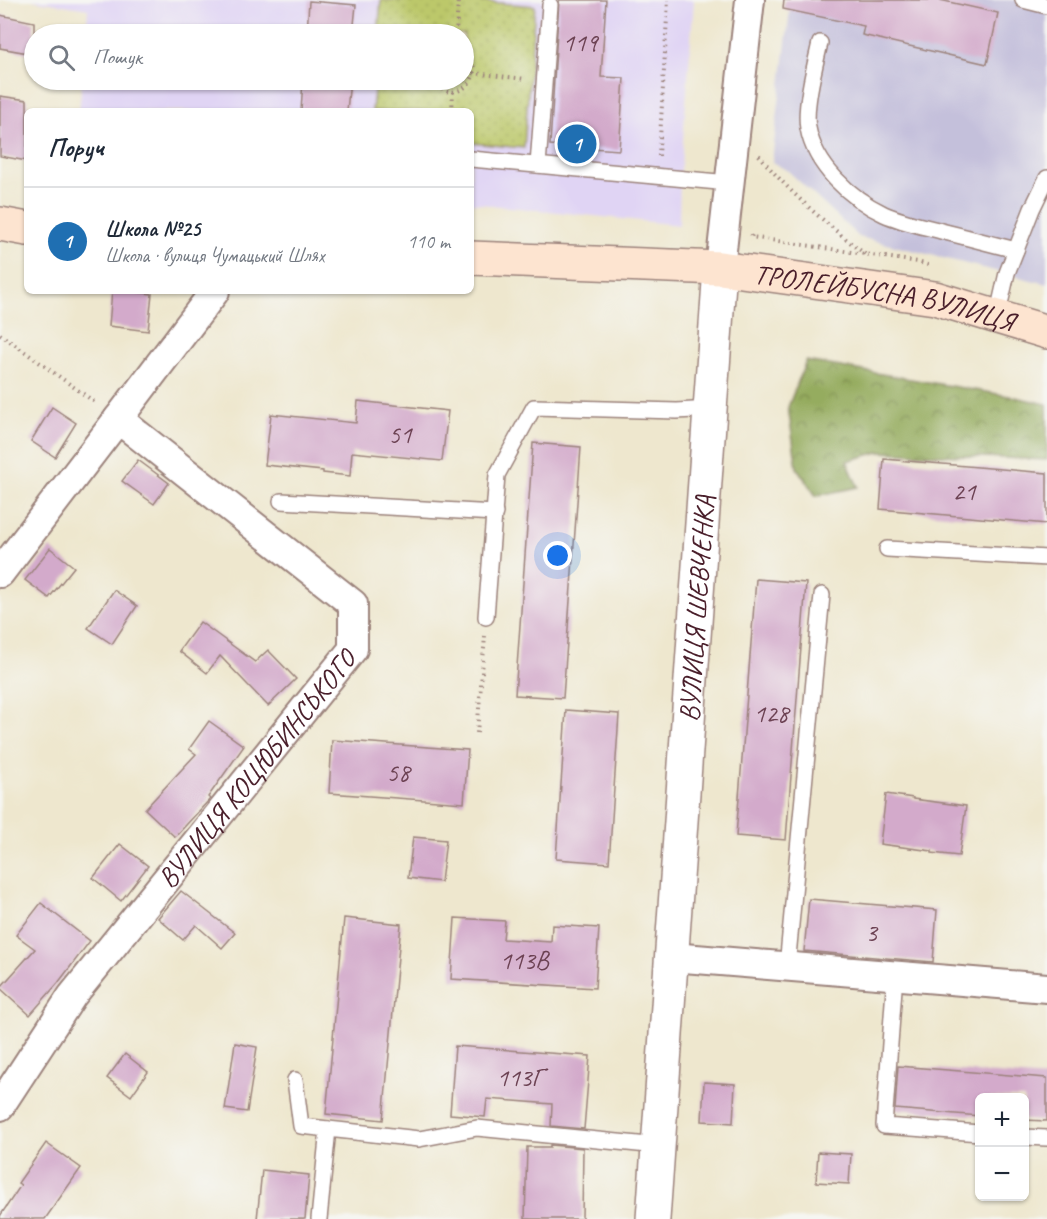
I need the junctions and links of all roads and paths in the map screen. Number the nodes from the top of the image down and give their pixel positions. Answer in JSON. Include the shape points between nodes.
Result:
{"nodes":[{"id":1,"x":458,"y":0,"type":"edge"},
{"id":2,"x":668,"y":0,"type":"edge"},
{"id":3,"x":750,"y":0,"type":"edge"},
{"id":4,"x":1023,"y":0,"type":"edge"},
{"id":5,"x":550,"y":5,"type":"dead end"},
{"id":6,"x":1047,"y":6,"type":"edge"},
{"id":7,"x":457,"y":24,"type":"edge"},
{"id":8,"x":820,"y":43,"type":"dead end"},
{"id":9,"x":474,"y":73,"type":"edge"},
{"id":10,"x":544,"y":81,"type":"junction"},
{"id":11,"x":444,"y":90,"type":"edge"},
{"id":12,"x":460,"y":90,"type":"edge"},
{"id":13,"x":453,"y":92,"type":"junction"},
{"id":14,"x":452,"y":108,"type":"edge"},
{"id":15,"x":759,"y":155,"type":"dead end"},
{"id":16,"x":474,"y":159,"type":"edge"},
{"id":17,"x":538,"y":165,"type":"junction"},
{"id":18,"x":657,"y":176,"type":"junction"},
{"id":19,"x":1047,"y":178,"type":"edge"},
{"id":20,"x":729,"y":183,"type":"junction"},
{"id":21,"x":0,"y":224,"type":"edge"},
{"id":22,"x":24,"y":229,"type":"edge"},
{"id":23,"x":1016,"y":250,"type":"junction"},
{"id":24,"x":865,"y":254,"type":"dead end"},
{"id":25,"x":474,"y":258,"type":"edge"},
{"id":26,"x":720,"y":268,"type":"junction"},
{"id":27,"x":212,"y":294,"type":"edge"},
{"id":28,"x":997,"y":317,"type":"junction"},
{"id":29,"x":1047,"y":332,"type":"edge"},
{"id":30,"x":0,"y":334,"type":"edge"},
{"id":31,"x":710,"y":409,"type":"junction"},
{"id":32,"x":118,"y":419,"type":"junction"},
{"id":33,"x":281,"y":501,"type":"dead end"},
{"id":34,"x":495,"y":513,"type":"junction"},
{"id":35,"x":887,"y":549,"type":"dead end"},
{"id":36,"x":1047,"y":558,"type":"edge"},
{"id":37,"x":0,"y":573,"type":"edge"},
{"id":38,"x":822,"y":595,"type":"dead end"},
{"id":39,"x":486,"y":617,"type":"joint"},
{"id":40,"x":477,"y":733,"type":"dead end"},
{"id":41,"x":672,"y":957,"type":"junction"},
{"id":42,"x":788,"y":967,"type":"junction"},
{"id":43,"x":895,"y":975,"type":"junction"},
{"id":44,"x":1047,"y":988,"type":"edge"},
{"id":45,"x":295,"y":1080,"type":"dead end"},
{"id":46,"x":0,"y":1106,"type":"edge"},
{"id":47,"x":328,"y":1130,"type":"junction"},
{"id":48,"x":975,"y":1134,"type":"edge"},
{"id":49,"x":1029,"y":1137,"type":"edge"},
{"id":50,"x":1047,"y":1138,"type":"edge"},
{"id":51,"x":658,"y":1146,"type":"junction"},
{"id":52,"x":319,"y":1219,"type":"edge"},
{"id":53,"x":653,"y":1219,"type":"edge"}],
"edges":[{"from":1,"to":7,"type":"path"},
{"from":2,"to":18,"type":"path"},
{"from":3,"to":20,"type":"street","name":"ВУЛИЦЯ ШЕВЧЕНКА"},
{"from":4,"to":6,"type":"lane"},
{"from":5,"to":10,"type":"lane"},
{"from":8,"to":23,"type":"lane","via":[[807,127],[824,166],[845,188],[885,214]]},
{"from":9,"to":10,"type":"path"},
{"from":10,"to":17,"type":"lane"},
{"from":11,"to":13,"type":"path"},
{"from":12,"to":13,"type":"path"},
{"from":13,"to":14,"type":"path"},
{"from":15,"to":24,"type":"path","via":[[773,173]]},
{"from":16,"to":17,"type":"lane"},
{"from":17,"to":18,"type":"lane"},
{"from":18,"to":20,"type":"lane"},
{"from":19,"to":23,"type":"lane"},
{"from":20,"to":26,"type":"street","name":"ВУЛИЦЯ ШЕВЧЕНКА"},
{"from":21,"to":22,"type":"main road"},
{"from":23,"to":28,"type":"lane"},
{"from":25,"to":26,"type":"main road","name":"ТРОЛЕЙБУСНА ВУЛИЦЯ"},
{"from":26,"to":28,"type":"main road","name":"ТРОЛЕЙБУСНА ВУЛИЦЯ","via":[[935,298]]},
{"from":26,"to":31,"type":"street","name":"ВУЛИЦЯ ШЕВЧЕНКА"},
{"from":27,"to":32,"type":"street"},
{"from":28,"to":29,"type":"main road","name":"ТРОЛЕЙБУСНА ВУЛИЦЯ"},
{"from":30,"to":32,"type":"path"},
{"from":31,"to":34,"type":"lane","via":[[534,406],[497,475]]},
{"from":31,"to":41,"type":"street","name":"ВУЛИЦЯ ШЕВЧЕНКА"},
{"from":32,"to":37,"type":"street"},
{"from":32,"to":46,"type":"street","name":"ВУЛИЦЯ КОЦЮБИНСЬКОГО","via":[[353,604],[353,649],[72,996]]},
{"from":33,"to":34,"type":"lane"},
{"from":34,"to":39,"type":"lane"},
{"from":35,"to":36,"type":"lane"},
{"from":38,"to":42,"type":"lane"},
{"from":39,"to":40,"type":"path"},
{"from":41,"to":42,"type":"street"},
{"from":41,"to":51,"type":"street","name":"ВУЛИЦЯ ШЕВЧЕНКА"},
{"from":42,"to":43,"type":"street"},
{"from":43,"to":44,"type":"street"},
{"from":43,"to":48,"type":"lane","via":[[884,1126]]},
{"from":45,"to":47,"type":"lane","via":[[302,1126]]},
{"from":47,"to":51,"type":"lane","via":[[419,1139],[477,1128]]},
{"from":47,"to":52,"type":"lane"},
{"from":49,"to":50,"type":"lane"},
{"from":51,"to":53,"type":"street","name":"ВУЛИЦЯ ШЕВЧЕНКА"}]}
